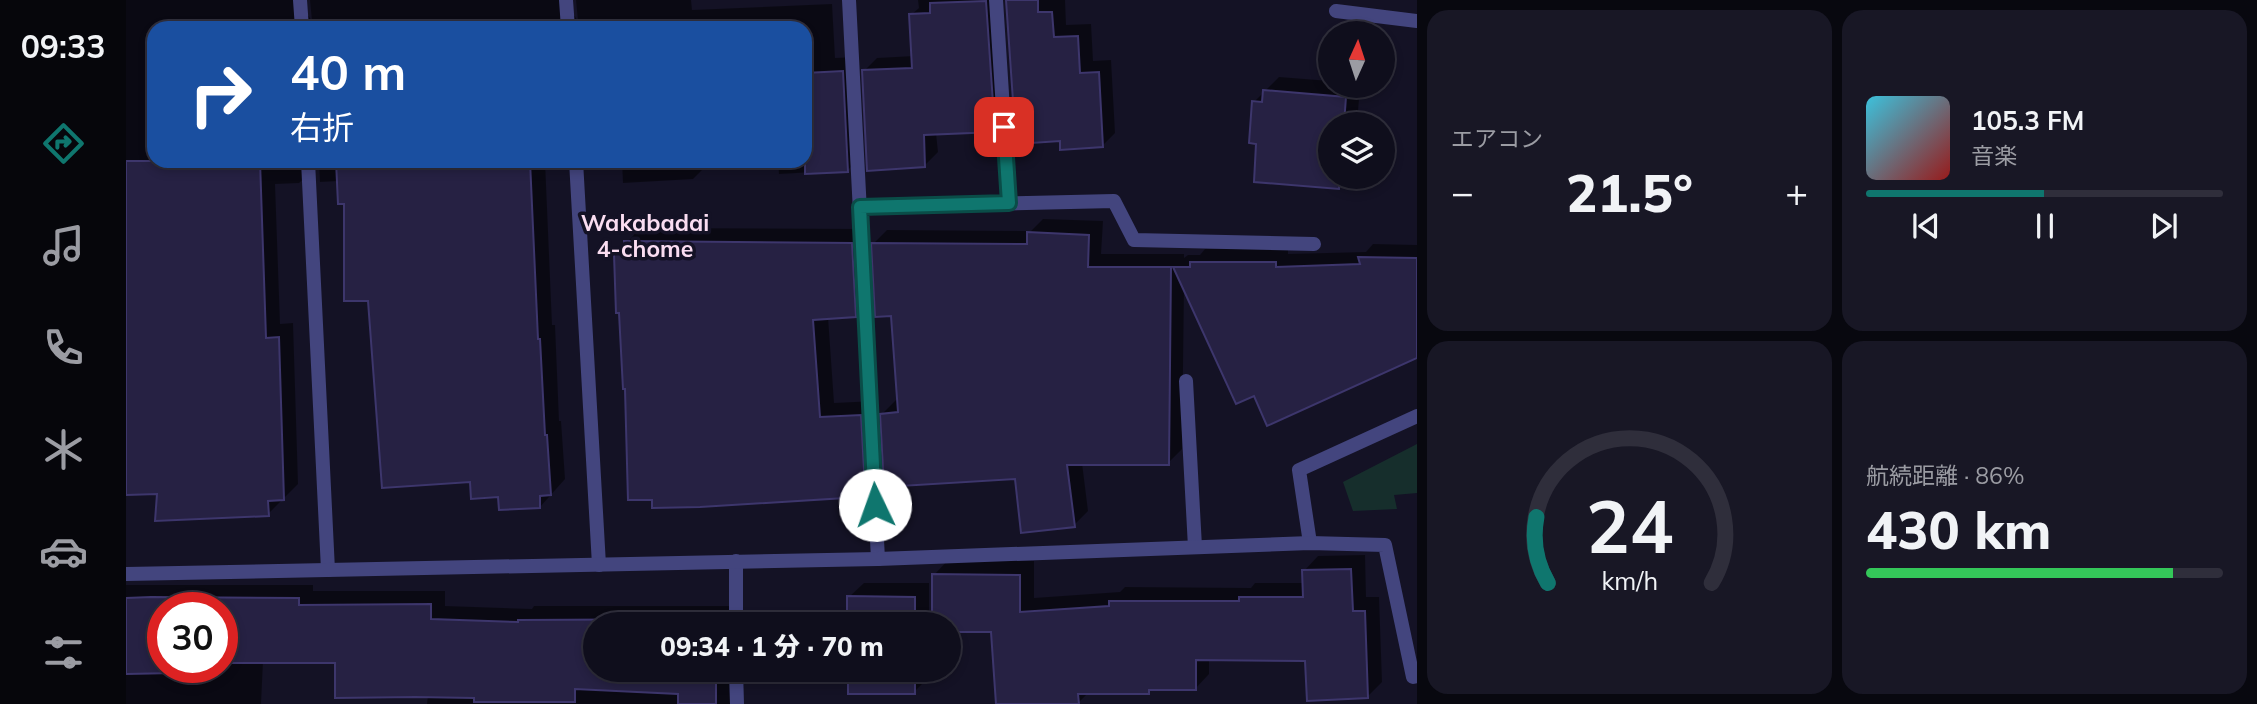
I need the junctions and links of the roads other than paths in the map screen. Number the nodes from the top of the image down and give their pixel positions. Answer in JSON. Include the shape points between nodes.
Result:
{"nodes":[{"id":1,"x":300,"y":0,"type":"edge"},
{"id":2,"x":566,"y":0,"type":"edge"},
{"id":3,"x":849,"y":0,"type":"edge"},
{"id":4,"x":996,"y":0,"type":"edge"},
{"id":5,"x":1336,"y":11,"type":"dead end"},
{"id":6,"x":302,"y":21,"type":"edge"},
{"id":7,"x":568,"y":21,"type":"edge"},
{"id":8,"x":1417,"y":21,"type":"edge"},
{"id":9,"x":308,"y":168,"type":"edge"},
{"id":10,"x":576,"y":168,"type":"edge"},
{"id":11,"x":1009,"y":203,"type":"junction"},
{"id":12,"x":860,"y":207,"type":"junction"},
{"id":13,"x":1314,"y":244,"type":"dead end"},
{"id":14,"x":1186,"y":381,"type":"dead end"},
{"id":15,"x":1417,"y":415,"type":"edge"},
{"id":16,"x":1310,"y":543,"type":"junction"},
{"id":17,"x":1195,"y":547,"type":"junction"},
{"id":18,"x":878,"y":559,"type":"junction"},
{"id":19,"x":736,"y":561,"type":"junction"},
{"id":20,"x":599,"y":565,"type":"junction"},
{"id":21,"x":328,"y":570,"type":"junction"},
{"id":22,"x":126,"y":574,"type":"edge"},
{"id":23,"x":736,"y":612,"type":"edge"},
{"id":24,"x":1417,"y":676,"type":"edge"},
{"id":25,"x":736,"y":682,"type":"edge"},
{"id":26,"x":737,"y":704,"type":"edge"}],
"edges":[{"from":1,"to":6,"type":"street"},
{"from":2,"to":7,"type":"street"},
{"from":3,"to":12,"type":"street"},
{"from":4,"to":11,"type":"street"},
{"from":5,"to":8,"type":"street"},
{"from":9,"to":21,"type":"street"},
{"from":10,"to":20,"type":"street"},
{"from":11,"to":12,"type":"street"},
{"from":11,"to":13,"type":"street","via":[[1114,201],[1134,240]]},
{"from":12,"to":18,"type":"street"},
{"from":14,"to":17,"type":"street"},
{"from":15,"to":16,"type":"street","via":[[1299,470]]},
{"from":16,"to":17,"type":"street"},
{"from":16,"to":24,"type":"street","via":[[1385,545],[1413,677]]},
{"from":17,"to":18,"type":"street"},
{"from":18,"to":19,"type":"street"},
{"from":19,"to":20,"type":"street"},
{"from":19,"to":23,"type":"street"},
{"from":20,"to":21,"type":"street"},
{"from":21,"to":22,"type":"street"},
{"from":25,"to":26,"type":"street"}]}
